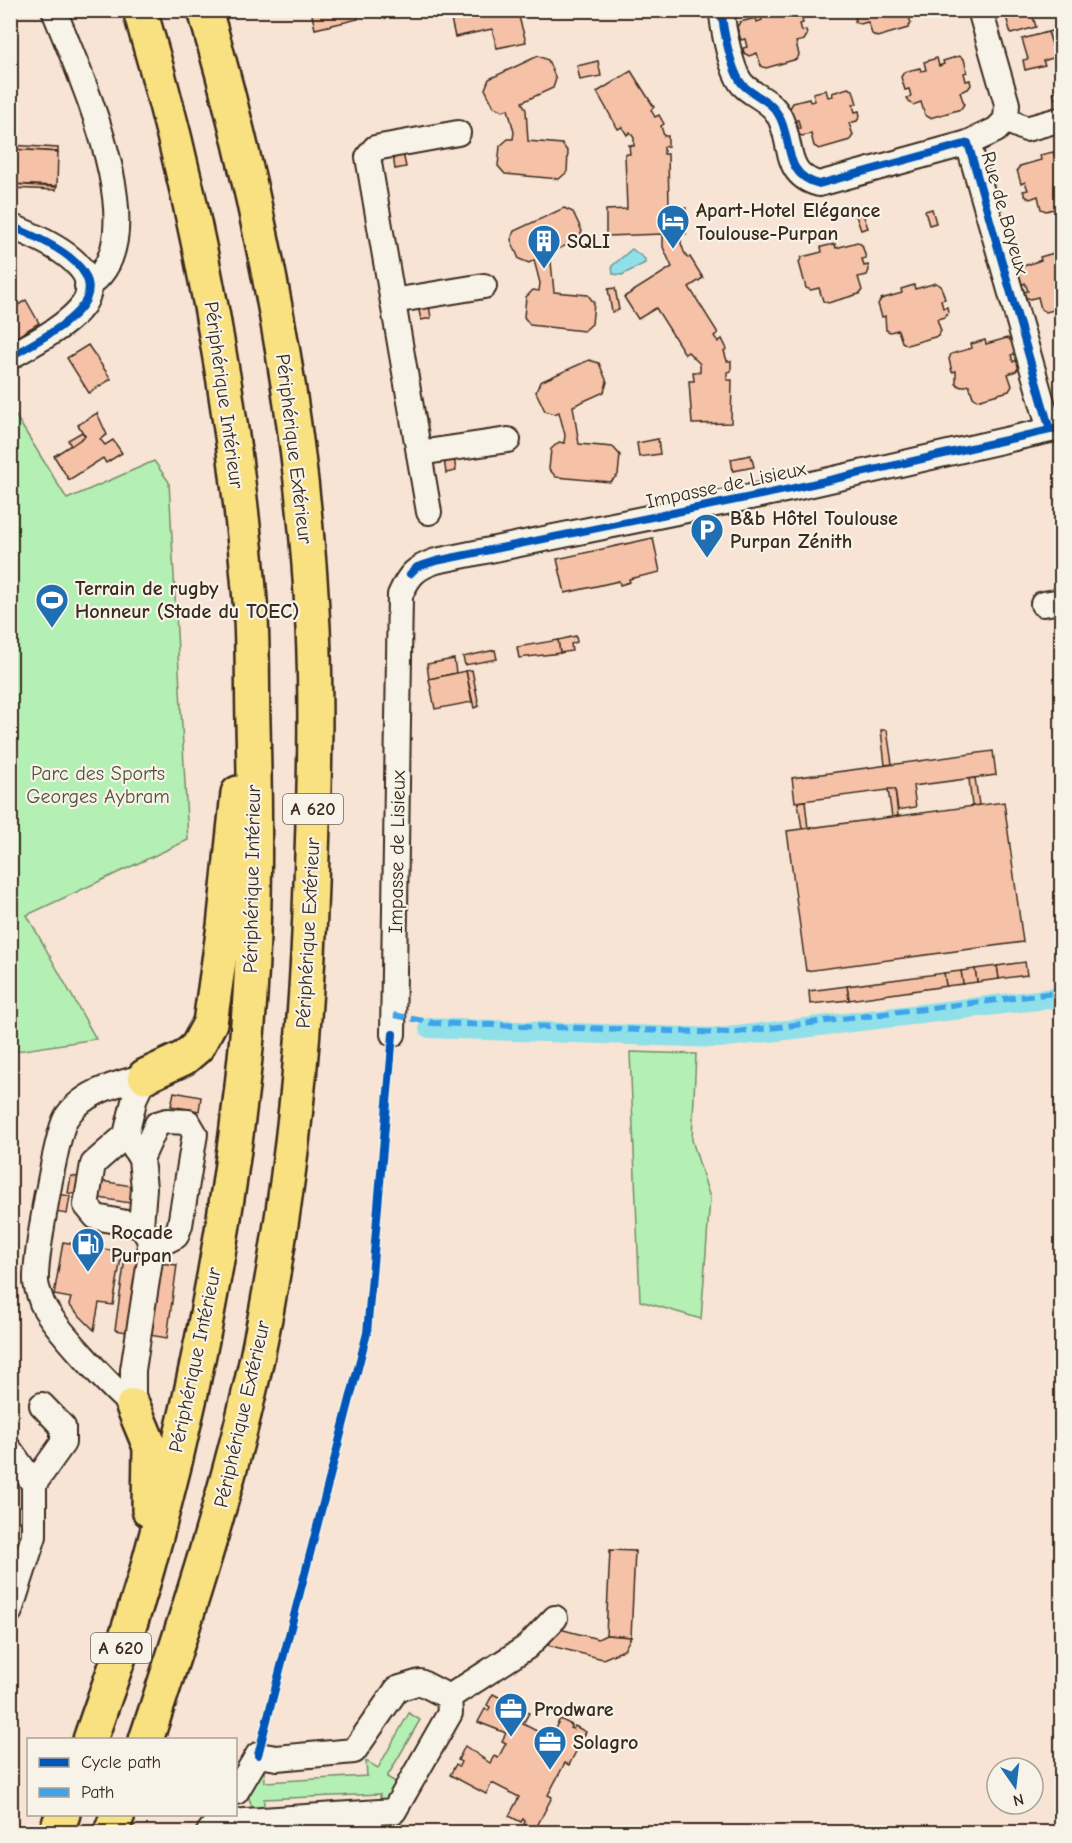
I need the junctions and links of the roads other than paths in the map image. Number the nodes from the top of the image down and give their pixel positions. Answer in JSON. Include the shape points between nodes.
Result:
{"nodes":[{"id":1,"x":54,"y":10,"type":"edge"},
{"id":2,"x":140,"y":10,"type":"edge"},
{"id":3,"x":205,"y":10,"type":"edge"},
{"id":4,"x":722,"y":10,"type":"edge"},
{"id":5,"x":980,"y":10,"type":"edge"},
{"id":6,"x":1062,"y":119,"type":"edge"},
{"id":7,"x":1006,"y":120,"type":"junction"},
{"id":8,"x":458,"y":133,"type":"dead end"},
{"id":9,"x":968,"y":143,"type":"junction"},
{"id":10,"x":10,"y":226,"type":"edge"},
{"id":11,"x":87,"y":286,"type":"junction"},
{"id":12,"x":484,"y":286,"type":"dead end"},
{"id":13,"x":393,"y":301,"type":"junction"},
{"id":14,"x":10,"y":357,"type":"edge"},
{"id":15,"x":1056,"y":429,"type":"edge"},
{"id":16,"x":508,"y":440,"type":"dead end"},
{"id":17,"x":419,"y":453,"type":"junction"},
{"id":18,"x":429,"y":512,"type":"dead end"},
{"id":19,"x":253,"y":724,"type":"junction"},
{"id":20,"x":393,"y":1034,"type":"dead end"},
{"id":21,"x":146,"y":1076,"type":"junction"},
{"id":22,"x":126,"y":1135,"type":"junction"},
{"id":23,"x":141,"y":1159,"type":"junction"},
{"id":24,"x":145,"y":1232,"type":"junction"},
{"id":25,"x":42,"y":1405,"type":"dead end"},
{"id":26,"x":133,"y":1406,"type":"junction"},
{"id":27,"x":10,"y":1450,"type":"edge"},
{"id":28,"x":34,"y":1484,"type":"junction"},
{"id":29,"x":151,"y":1557,"type":"junction"},
{"id":30,"x":10,"y":1611,"type":"edge"},
{"id":31,"x":555,"y":1618,"type":"dead end"},
{"id":32,"x":449,"y":1697,"type":"junction"},
{"id":33,"x":91,"y":1738,"type":"edge"},
{"id":34,"x":147,"y":1738,"type":"edge"},
{"id":35,"x":237,"y":1790,"type":"edge"},
{"id":36,"x":63,"y":1816,"type":"edge"},
{"id":37,"x":118,"y":1816,"type":"edge"},
{"id":38,"x":396,"y":1822,"type":"edge"},
{"id":39,"x":216,"y":1823,"type":"edge"},
{"id":40,"x":56,"y":1833,"type":"edge"},
{"id":41,"x":111,"y":1833,"type":"edge"}],
"edges":[{"from":1,"to":11,"type":"street","via":[[88,98],[111,169],[117,202],[116,238],[102,273]]},
{"from":2,"to":19,"type":"highway","name":"Périphérique Intérieur","number":"A 620","via":[[171,114],[191,203],[230,412],[250,603]]},
{"from":3,"to":34,"type":"highway","name":"Périphérique Extérieur","number":"A 620","via":[[265,263],[297,452],[313,628],[312,866],[300,1087],[273,1272],[228,1482]]},
{"from":4,"to":9,"type":"street","name":"Rue de Bayeux","via":[[722,27],[741,83],[771,104],[780,116],[794,168],[804,180],[819,184]]},
{"from":5,"to":7,"type":"street","via":[[1007,104]]},
{"from":6,"to":7,"type":"street","via":[[1026,129]]},
{"from":7,"to":9,"type":"street"},
{"from":8,"to":13,"type":"street","via":[[375,148],[368,157]]},
{"from":9,"to":15,"type":"street","name":"Rue de Bayeux"},
{"from":10,"to":11,"type":"street","via":[[55,246],[74,260],[82,268]]},
{"from":11,"to":14,"type":"street","via":[[78,311]]},
{"from":12,"to":13,"type":"street"},
{"from":13,"to":17,"type":"street"},
{"from":15,"to":20,"type":"street","name":"Impasse de Lisieux","via":[[417,567],[400,595]]},
{"from":16,"to":17,"type":"street"},
{"from":17,"to":18,"type":"street"},
{"from":19,"to":21,"type":"highway","via":[[236,807],[210,1023],[196,1047],[184,1058]]},
{"from":19,"to":29,"type":"highway","name":"Périphérique Intérieur","number":"A 620","via":[[256,875],[243,1083],[206,1321]]},
{"from":21,"to":22,"type":"street","via":[[135,1097]]},
{"from":21,"to":26,"type":"street","via":[[103,1089],[66,1119],[54,1165],[36,1282],[43,1305],[57,1325]]},
{"from":22,"to":23,"type":"street"},
{"from":22,"to":24,"type":"street","via":[[93,1164],[86,1205],[96,1217]]},
{"from":23,"to":24,"type":"street"},
{"from":23,"to":24,"type":"street","via":[[157,1125],[167,1121],[188,1122],[195,1134],[176,1236],[166,1241]]},
{"from":24,"to":26,"type":"street","via":[[151,1254],[133,1370]]},
{"from":25,"to":28,"type":"street","via":[[63,1427],[63,1443]]},
{"from":26,"to":29,"type":"highway","via":[[150,1447]]},
{"from":27,"to":28,"type":"street"},
{"from":28,"to":30,"type":"street","via":[[34,1536]]},
{"from":29,"to":33,"type":"highway","name":"Périphérique Intérieur","number":"A 620"},
{"from":31,"to":32,"type":"street","via":[[526,1647]]},
{"from":32,"to":35,"type":"street","via":[[420,1682],[397,1689],[354,1751],[277,1758],[258,1755]]},
{"from":32,"to":38,"type":"street","via":[[450,1713]]},
{"from":36,"to":40,"type":"highway"},
{"from":37,"to":41,"type":"highway"},
{"from":38,"to":39,"type":"street"}]}
